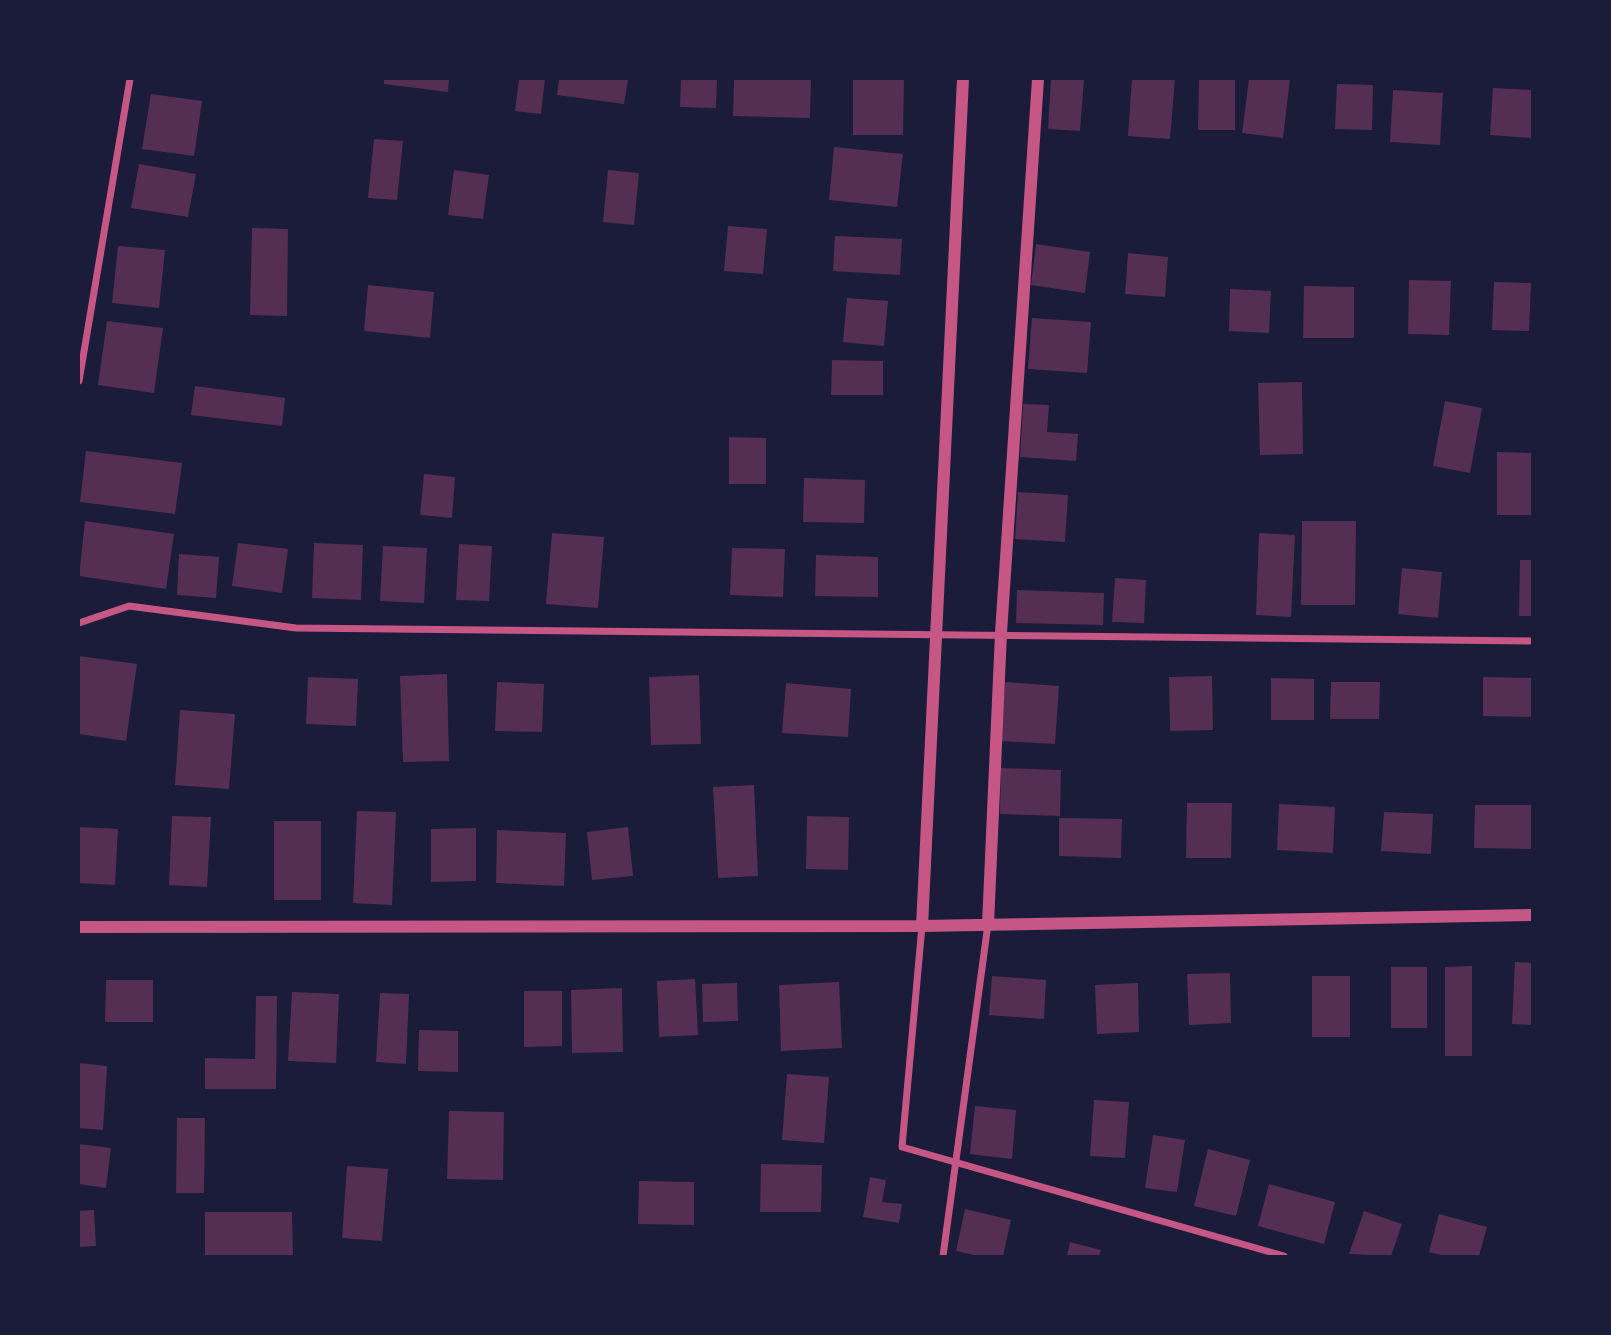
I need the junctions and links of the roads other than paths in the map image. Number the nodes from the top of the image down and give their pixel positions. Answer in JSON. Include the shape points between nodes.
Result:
{"nodes":[{"id":1,"x":130,"y":79,"type":"edge"},
{"id":2,"x":963,"y":79,"type":"edge"},
{"id":3,"x":1038,"y":79,"type":"edge"},
{"id":4,"x":79,"y":381,"type":"edge"},
{"id":5,"x":79,"y":622,"type":"edge"},
{"id":6,"x":934,"y":632,"type":"junction"},
{"id":7,"x":1001,"y":634,"type":"junction"},
{"id":8,"x":1532,"y":641,"type":"edge"},
{"id":9,"x":1532,"y":915,"type":"edge"},
{"id":10,"x":988,"y":924,"type":"junction"},
{"id":11,"x":922,"y":926,"type":"junction"},
{"id":12,"x":79,"y":927,"type":"edge"},
{"id":13,"x":956,"y":1162,"type":"junction"},
{"id":14,"x":943,"y":1256,"type":"edge"},
{"id":15,"x":1284,"y":1256,"type":"edge"}],
"edges":[{"from":1,"to":4,"type":"street"},
{"from":2,"to":6,"type":"street"},
{"from":3,"to":7,"type":"street"},
{"from":5,"to":6,"type":"street","via":[[129,606],[296,628]]},
{"from":6,"to":7,"type":"street"},
{"from":6,"to":11,"type":"street"},
{"from":7,"to":8,"type":"street"},
{"from":7,"to":10,"type":"street"},
{"from":9,"to":10,"type":"street"},
{"from":10,"to":11,"type":"street"},
{"from":10,"to":13,"type":"street"},
{"from":11,"to":12,"type":"street"},
{"from":11,"to":13,"type":"street","via":[[902,1147]]},
{"from":13,"to":14,"type":"street"},
{"from":13,"to":15,"type":"street"}]}
